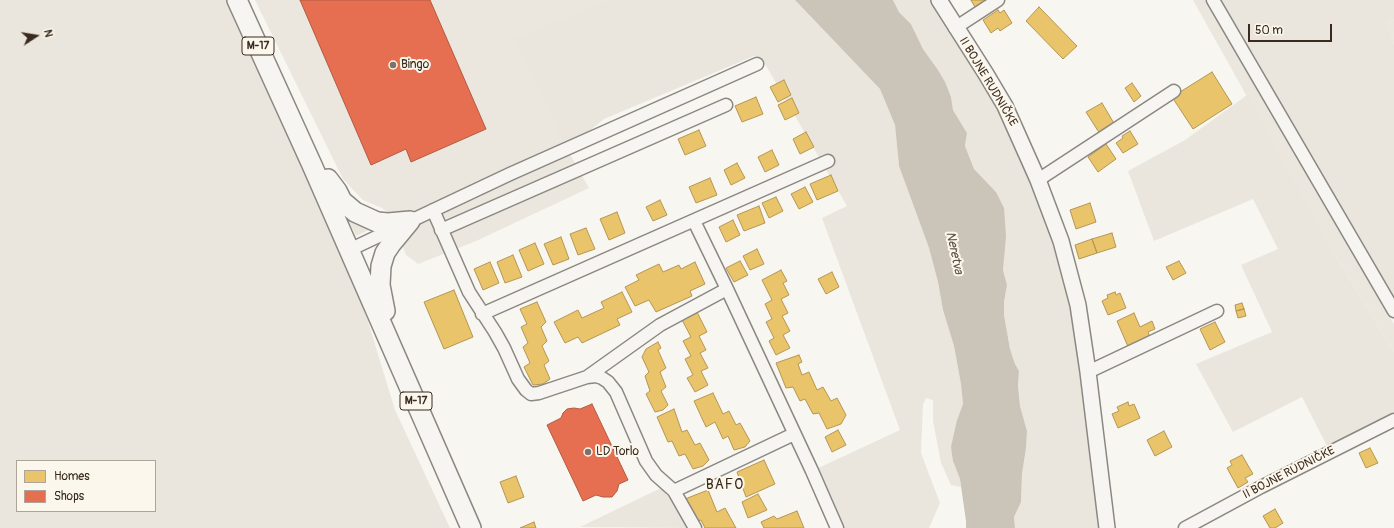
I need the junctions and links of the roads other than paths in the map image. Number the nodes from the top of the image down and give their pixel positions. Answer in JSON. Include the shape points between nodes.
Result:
{"nodes":[{"id":1,"x":238,"y":0,"type":"edge"},
{"id":2,"x":939,"y":0,"type":"edge"},
{"id":3,"x":998,"y":0,"type":"edge"},
{"id":4,"x":1213,"y":0,"type":"edge"},
{"id":5,"x":955,"y":28,"type":"junction"},
{"id":6,"x":757,"y":64,"type":"dead end"},
{"id":7,"x":1174,"y":91,"type":"dead end"},
{"id":8,"x":726,"y":105,"type":"dead end"},
{"id":9,"x":828,"y":161,"type":"dead end"},
{"id":10,"x":312,"y":165,"type":"junction"},
{"id":11,"x":1038,"y":180,"type":"junction"},
{"id":12,"x":433,"y":210,"type":"junction"},
{"id":13,"x":410,"y":221,"type":"junction"},
{"id":14,"x":694,"y":221,"type":"junction"},
{"id":15,"x":441,"y":230,"type":"junction"},
{"id":16,"x":349,"y":250,"type":"junction"},
{"id":17,"x":727,"y":289,"type":"junction"},
{"id":18,"x":1217,"y":310,"type":"dead end"},
{"id":19,"x":1394,"y":311,"type":"edge"},
{"id":20,"x":482,"y":314,"type":"junction"},
{"id":21,"x":390,"y":342,"type":"junction"},
{"id":22,"x":1088,"y":372,"type":"junction"},
{"id":23,"x":587,"y":376,"type":"junction"},
{"id":24,"x":1394,"y":420,"type":"edge"},
{"id":25,"x":794,"y":434,"type":"junction"},
{"id":26,"x":674,"y":491,"type":"junction"},
{"id":27,"x":472,"y":528,"type":"edge"},
{"id":28,"x":695,"y":528,"type":"edge"},
{"id":29,"x":837,"y":528,"type":"edge"},
{"id":30,"x":1107,"y":528,"type":"edge"},
{"id":31,"x":1185,"y":528,"type":"edge"}],
"edges":[{"from":1,"to":10,"type":"main road","number":"M-17"},
{"from":2,"to":5,"type":"street","name":"II BOJNE RUDNIČKE"},
{"from":3,"to":5,"type":"street","name":"II BOJNE RUDNIČKE"},
{"from":4,"to":19,"type":"street"},
{"from":5,"to":11,"type":"street","name":"II BOJNE RUDNIČKE","via":[[1005,106]]},
{"from":6,"to":12,"type":"street"},
{"from":7,"to":11,"type":"street"},
{"from":8,"to":15,"type":"street"},
{"from":9,"to":14,"type":"street"},
{"from":10,"to":13,"type":"main road","via":[[325,176],[342,201],[355,212],[376,222]]},
{"from":10,"to":16,"type":"main road","number":"M-17"},
{"from":11,"to":22,"type":"street","name":"II BOJNE RUDNIČKE","via":[[1061,241],[1078,305]]},
{"from":12,"to":13,"type":"street"},
{"from":12,"to":15,"type":"street"},
{"from":13,"to":16,"type":"street"},
{"from":13,"to":21,"type":"main road","via":[[385,253],[381,266],[380,285]]},
{"from":14,"to":17,"type":"street"},
{"from":14,"to":20,"type":"street"},
{"from":15,"to":20,"type":"street","via":[[469,292]]},
{"from":16,"to":21,"type":"main road","number":"M-17"},
{"from":17,"to":23,"type":"street","via":[[660,324]]},
{"from":17,"to":25,"type":"street"},
{"from":18,"to":22,"type":"street"},
{"from":20,"to":23,"type":"street","via":[[504,348],[518,379],[531,394]]},
{"from":21,"to":27,"type":"main road","number":"M-17"},
{"from":22,"to":30,"type":"street","name":"II BOJNE RUDNIČKE"},
{"from":23,"to":26,"type":"street","via":[[602,378],[616,392],[646,461],[656,475]]},
{"from":24,"to":31,"type":"street","name":"II BOJNE RUDNIČKE"},
{"from":25,"to":26,"type":"street"},
{"from":25,"to":29,"type":"street"},
{"from":26,"to":28,"type":"street"}]}
